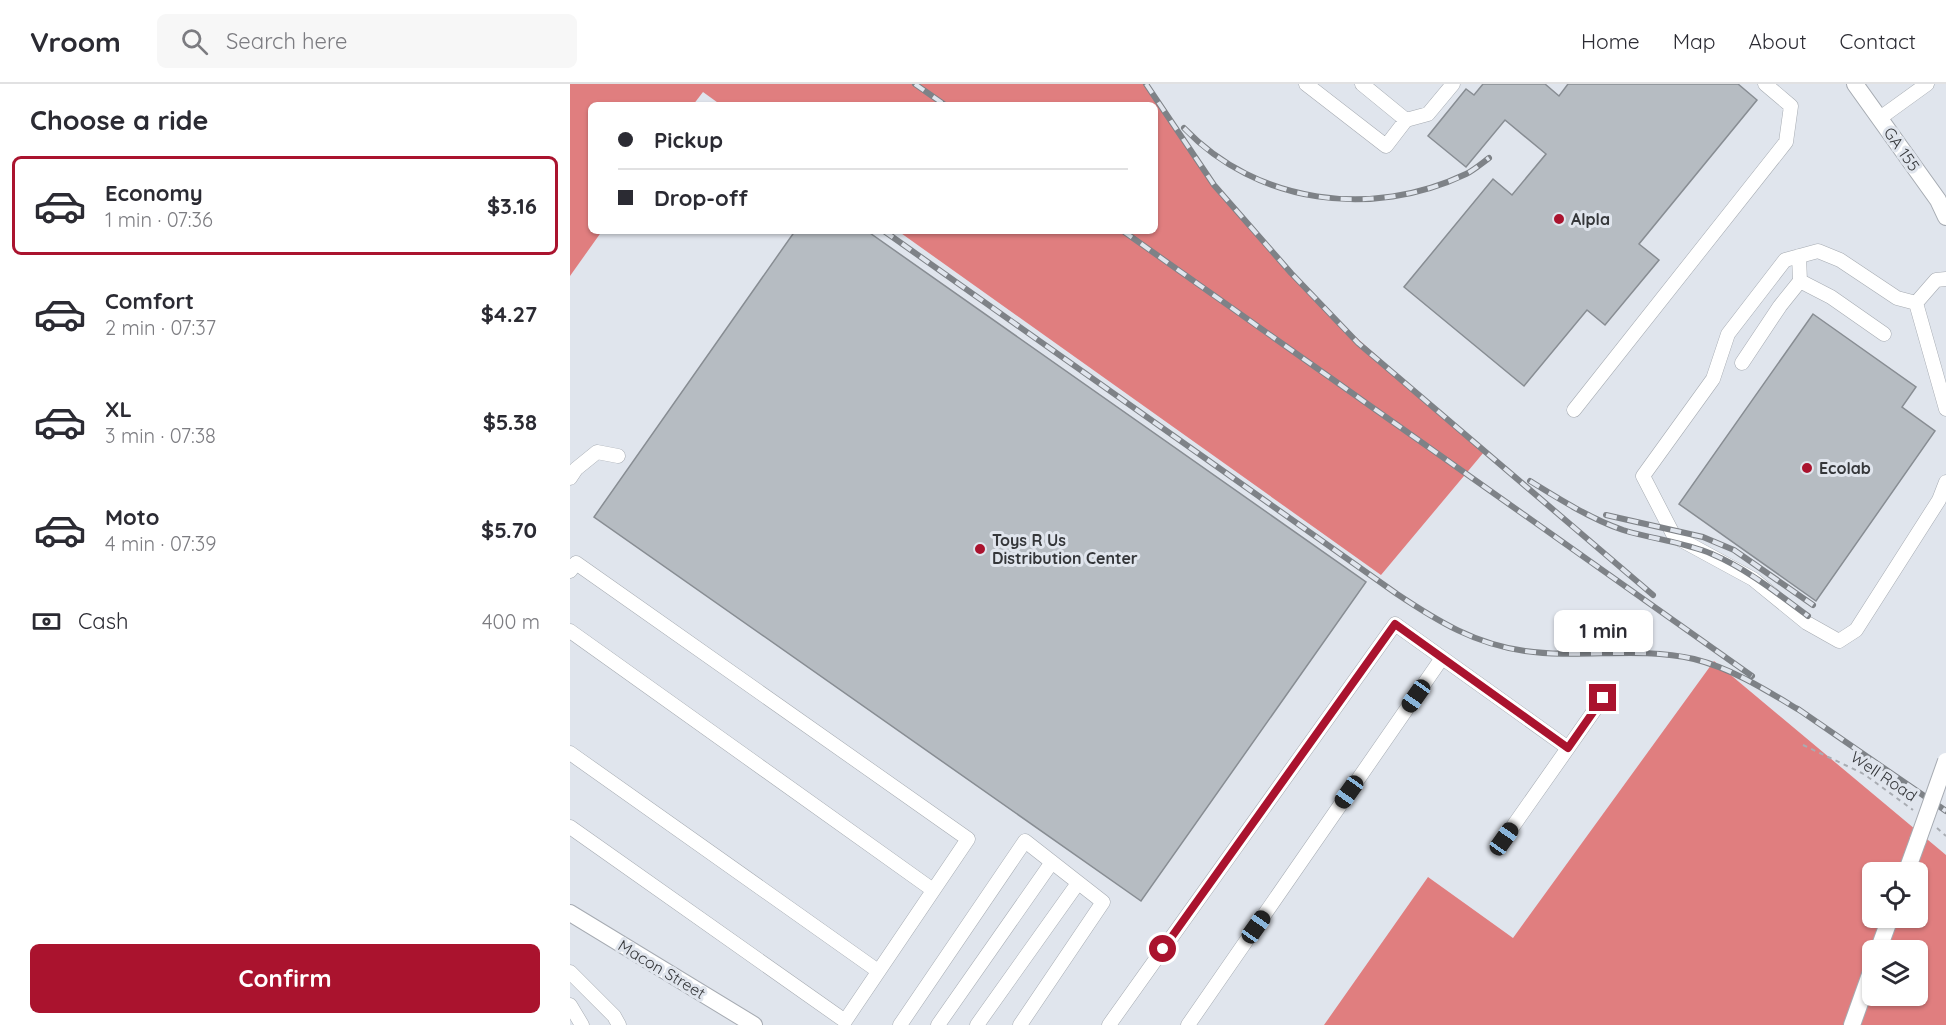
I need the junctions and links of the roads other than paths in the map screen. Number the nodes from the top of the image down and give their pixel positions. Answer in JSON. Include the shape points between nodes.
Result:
{"nodes":[{"id":1,"x":1306,"y":84,"type":"edge"},
{"id":2,"x":1362,"y":84,"type":"edge"},
{"id":3,"x":1453,"y":84,"type":"edge"},
{"id":4,"x":1765,"y":84,"type":"edge"},
{"id":5,"x":1855,"y":84,"type":"edge"},
{"id":6,"x":1927,"y":84,"type":"edge"},
{"id":7,"x":1880,"y":118,"type":"junction"},
{"id":8,"x":1406,"y":120,"type":"junction"},
{"id":9,"x":1946,"y":217,"type":"edge"},
{"id":10,"x":1799,"y":256,"type":"junction"},
{"id":11,"x":1946,"y":279,"type":"edge"},
{"id":12,"x":1800,"y":281,"type":"junction"},
{"id":13,"x":1916,"y":303,"type":"junction"},
{"id":14,"x":1884,"y":334,"type":"dead end"},
{"id":15,"x":1742,"y":363,"type":"dead end"},
{"id":16,"x":1946,"y":409,"type":"edge"},
{"id":17,"x":1574,"y":410,"type":"dead end"},
{"id":18,"x":618,"y":456,"type":"dead end"},
{"id":19,"x":570,"y":478,"type":"edge"},
{"id":20,"x":1946,"y":482,"type":"edge"},
{"id":21,"x":572,"y":562,"type":"edge"},
{"id":22,"x":570,"y":631,"type":"edge"},
{"id":23,"x":1442,"y":657,"type":"junction"},
{"id":24,"x":1603,"y":698,"type":"dead end"},
{"id":25,"x":1568,"y":748,"type":"junction"},
{"id":26,"x":570,"y":753,"type":"edge"},
{"id":27,"x":1946,"y":761,"type":"edge"},
{"id":28,"x":570,"y":827,"type":"edge"},
{"id":29,"x":1504,"y":839,"type":"dead end"},
{"id":30,"x":1052,"y":862,"type":"junction"},
{"id":31,"x":1910,"y":862,"type":"edge"},
{"id":32,"x":1078,"y":883,"type":"junction"},
{"id":33,"x":933,"y":890,"type":"junction"},
{"id":34,"x":570,"y":913,"type":"edge"},
{"id":35,"x":878,"y":971,"type":"junction"},
{"id":36,"x":570,"y":972,"type":"edge"},
{"id":37,"x":1862,"y":997,"type":"edge"},
{"id":38,"x":570,"y":1005,"type":"edge"},
{"id":39,"x":848,"y":1023,"type":"edge"},
{"id":40,"x":582,"y":1025,"type":"edge"},
{"id":41,"x":619,"y":1025,"type":"edge"},
{"id":42,"x":754,"y":1025,"type":"edge"},
{"id":43,"x":900,"y":1025,"type":"edge"},
{"id":44,"x":938,"y":1025,"type":"edge"},
{"id":45,"x":977,"y":1025,"type":"edge"},
{"id":46,"x":1020,"y":1025,"type":"edge"},
{"id":47,"x":1109,"y":1025,"type":"edge"},
{"id":48,"x":1188,"y":1025,"type":"edge"},
{"id":49,"x":1852,"y":1025,"type":"edge"}],
"edges":[{"from":1,"to":8,"type":"lane","via":[[1386,146]]},
{"from":2,"to":8,"type":"lane"},
{"from":3,"to":8,"type":"lane","via":[[1428,114]]},
{"from":4,"to":17,"type":"lane","via":[[1791,106],[1786,142]]},
{"from":5,"to":7,"type":"main road","name":"GA 155","number":"GA 155"},
{"from":6,"to":7,"type":"lane"},
{"from":7,"to":9,"type":"main road","name":"GA 155","number":"GA 155"},
{"from":10,"to":12,"type":"lane"},
{"from":10,"to":13,"type":"lane","via":[[1818,251],[1840,260],[1897,298]]},
{"from":10,"to":20,"type":"lane","via":[[1785,260],[1728,334],[1713,378],[1643,476],[1674,536],[1753,579],[1807,623],[1839,641],[1856,630],[1939,500]]},
{"from":11,"to":13,"type":"lane","via":[[1936,280]]},
{"from":12,"to":14,"type":"lane","via":[[1831,297]]},
{"from":12,"to":15,"type":"lane"},
{"from":13,"to":16,"type":"lane"},
{"from":18,"to":19,"type":"lane","via":[[597,452]]},
{"from":21,"to":33,"type":"lane","via":[[968,839]]},
{"from":22,"to":33,"type":"lane"},
{"from":23,"to":25,"type":"lane"},
{"from":23,"to":47,"type":"lane","via":[[1395,624]]},
{"from":23,"to":48,"type":"lane"},
{"from":24,"to":25,"type":"lane"},
{"from":25,"to":29,"type":"lane"},
{"from":26,"to":35,"type":"lane"},
{"from":27,"to":31,"type":"main road","bridge":true},
{"from":28,"to":39,"type":"lane"},
{"from":30,"to":32,"type":"lane"},
{"from":30,"to":43,"type":"lane","via":[[1025,842]]},
{"from":30,"to":44,"type":"lane"},
{"from":32,"to":45,"type":"lane"},
{"from":32,"to":46,"type":"lane","via":[[1103,902]]},
{"from":33,"to":35,"type":"lane"},
{"from":34,"to":42,"type":"main road","name":"Macon Street"},
{"from":35,"to":39,"type":"lane"},
{"from":36,"to":41,"type":"lane"},
{"from":37,"to":49,"type":"main road"},
{"from":38,"to":40,"type":"lane"}]}
